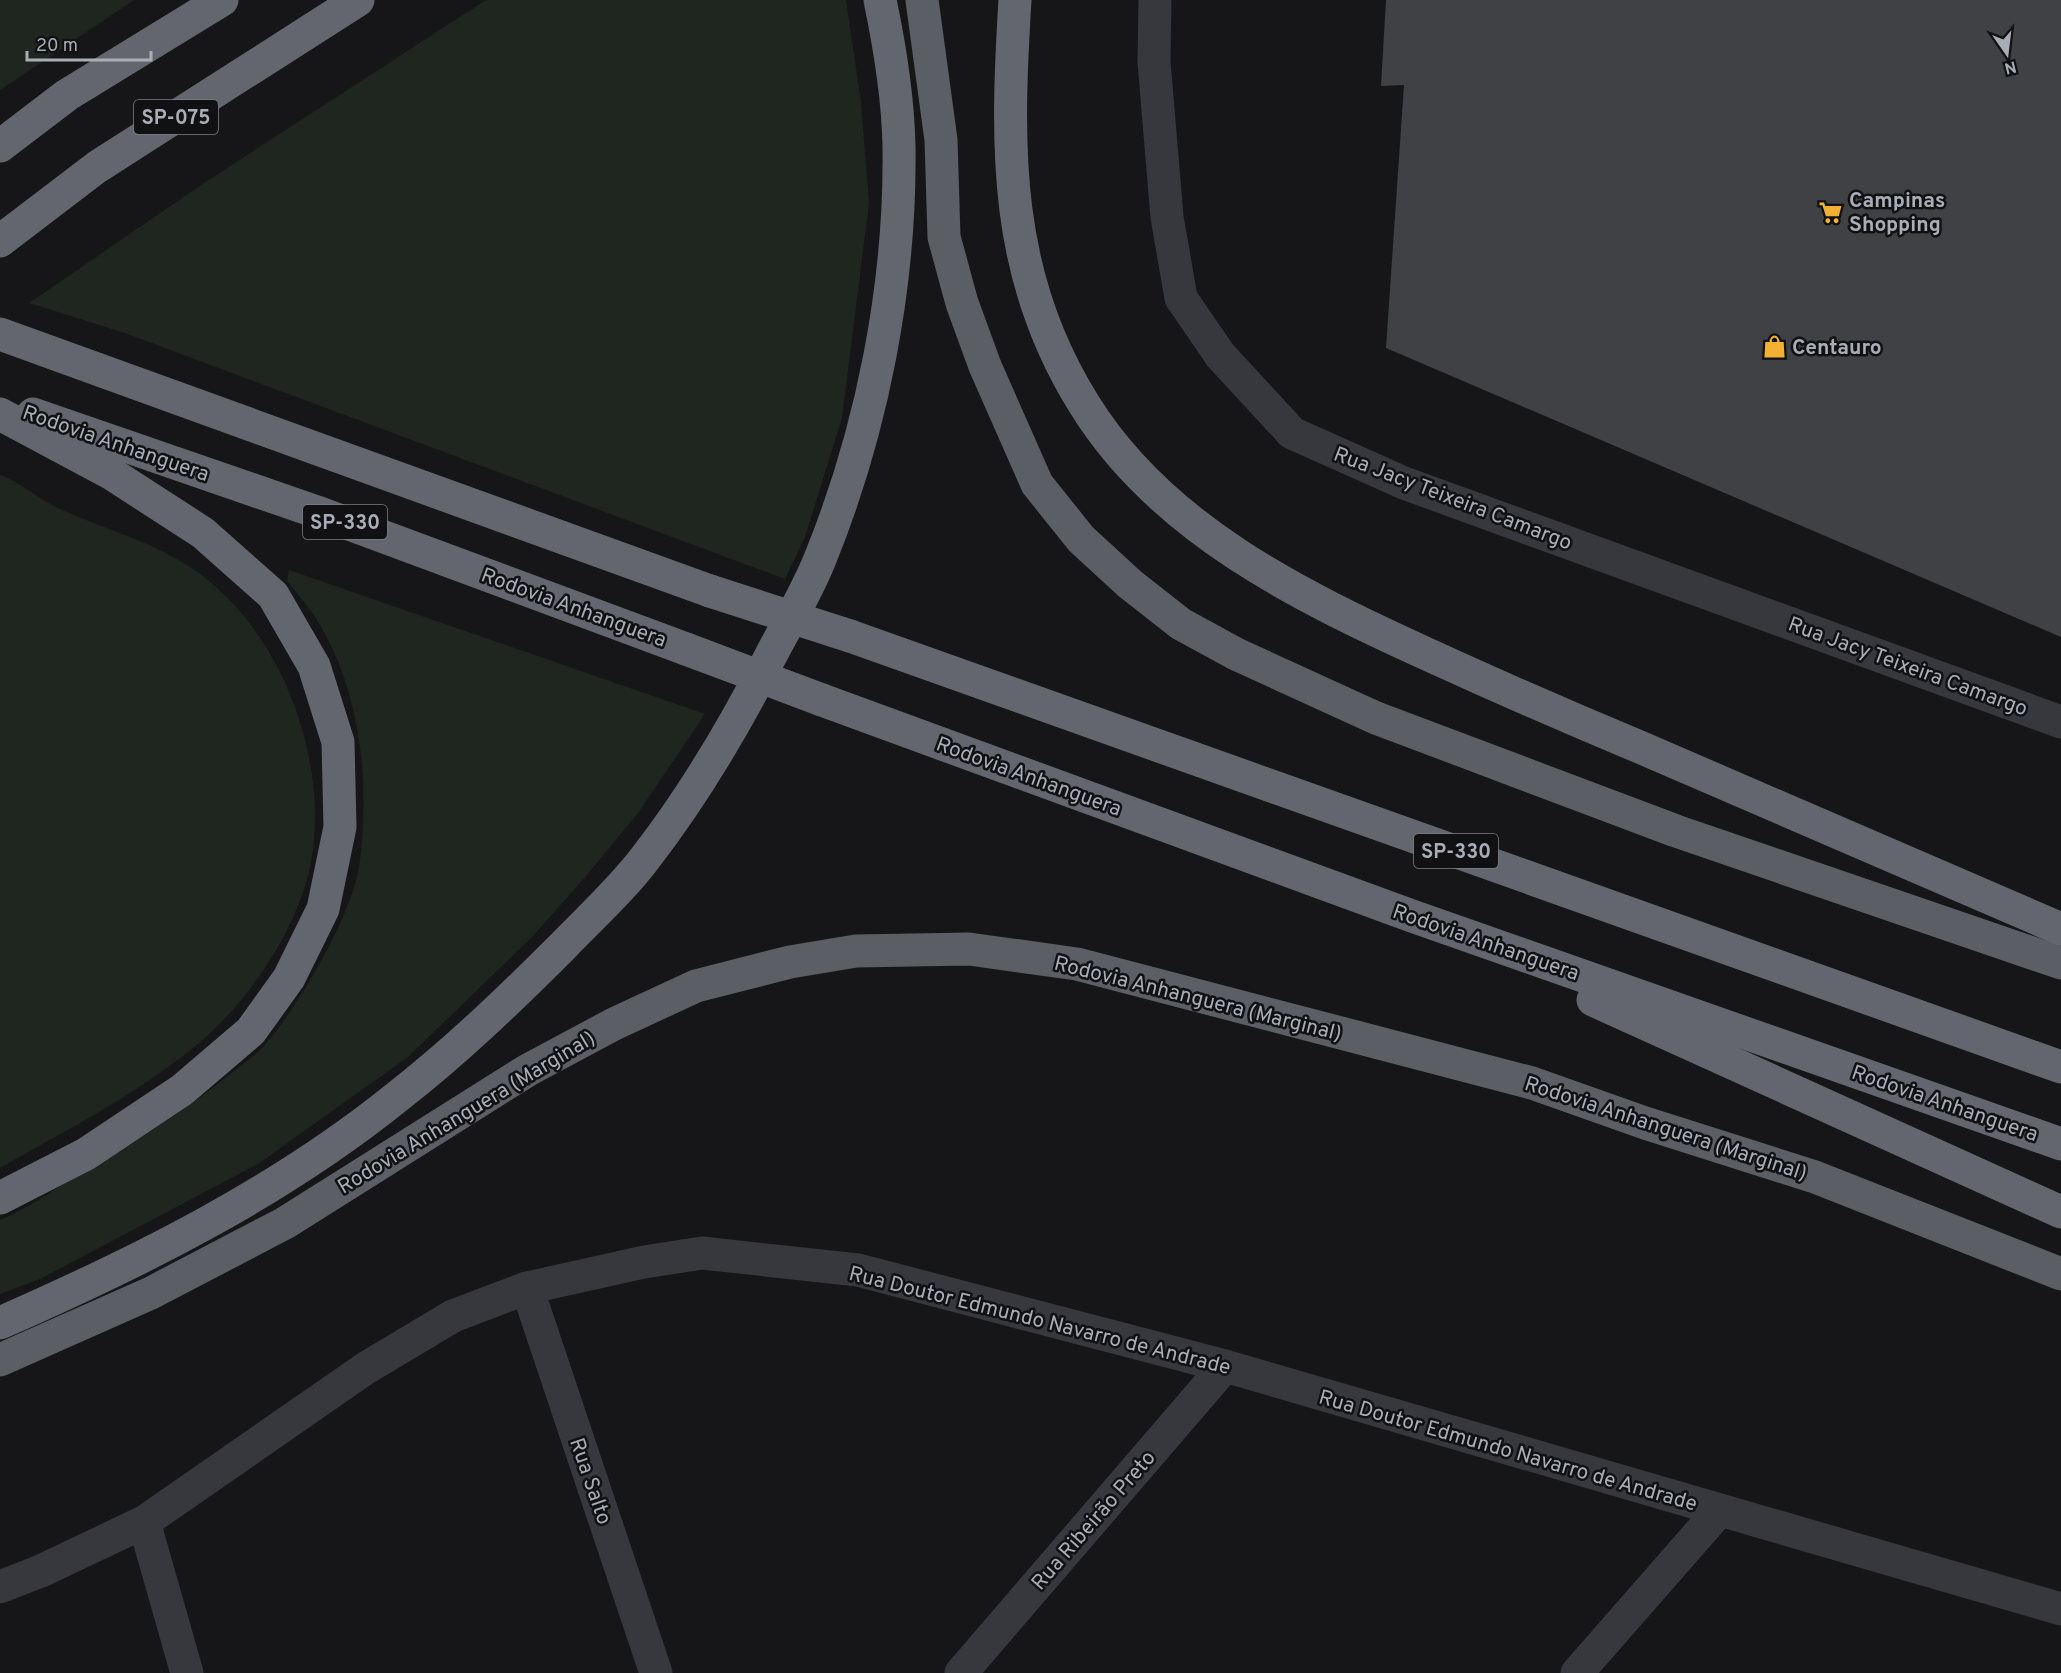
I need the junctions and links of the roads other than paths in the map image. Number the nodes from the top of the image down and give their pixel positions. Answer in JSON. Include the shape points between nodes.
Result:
{"nodes":[{"id":1,"x":222,"y":0,"type":"edge"},
{"id":2,"x":358,"y":0,"type":"edge"},
{"id":3,"x":880,"y":0,"type":"edge"},
{"id":4,"x":922,"y":0,"type":"edge"},
{"id":5,"x":1015,"y":0,"type":"edge"},
{"id":6,"x":1155,"y":0,"type":"edge"},
{"id":7,"x":0,"y":146,"type":"edge"},
{"id":8,"x":0,"y":241,"type":"edge"},
{"id":9,"x":0,"y":334,"type":"edge"},
{"id":10,"x":0,"y":403,"type":"edge"},
{"id":11,"x":0,"y":414,"type":"edge"},
{"id":12,"x":2061,"y":722,"type":"edge"},
{"id":13,"x":1412,"y":916,"type":"junction"},
{"id":14,"x":2061,"y":929,"type":"edge"},
{"id":15,"x":2061,"y":963,"type":"edge"},
{"id":16,"x":2061,"y":1067,"type":"edge"},
{"id":17,"x":2061,"y":1144,"type":"edge"},
{"id":18,"x":0,"y":1198,"type":"edge"},
{"id":19,"x":2061,"y":1212,"type":"edge"},
{"id":20,"x":2061,"y":1274,"type":"edge"},
{"id":21,"x":527,"y":1288,"type":"junction"},
{"id":22,"x":0,"y":1323,"type":"edge"},
{"id":23,"x":0,"y":1360,"type":"edge"},
{"id":24,"x":1225,"y":1366,"type":"junction"},
{"id":25,"x":1718,"y":1512,"type":"junction"},
{"id":26,"x":144,"y":1522,"type":"junction"},
{"id":27,"x":0,"y":1587,"type":"edge"},
{"id":28,"x":2061,"y":1609,"type":"edge"},
{"id":29,"x":187,"y":1673,"type":"edge"},
{"id":30,"x":656,"y":1673,"type":"edge"},
{"id":31,"x":961,"y":1673,"type":"edge"},
{"id":32,"x":1577,"y":1673,"type":"edge"}],
"edges":[{"from":1,"to":7,"type":"highway","via":[[67,96]]},
{"from":2,"to":8,"type":"highway","number":"SP-075","via":[[97,167]]},
{"from":3,"to":22,"type":"highway","via":[[893,64],[898,156],[896,231],[886,317],[869,402],[849,479],[818,563],[732,730],[696,788],[644,861],[587,921],[522,987],[395,1100],[296,1169],[183,1237]]},
{"from":4,"to":15,"type":"highway","via":[[940,140],[944,237],[962,303],[1037,484],[1080,539],[1130,584],[1181,624],[1376,718],[1676,831]]},
{"from":5,"to":14,"type":"highway","via":[[1008,112],[1014,206],[1027,274],[1041,318],[1083,403],[1110,443],[1156,492],[1211,537],[1335,612],[1501,688]]},
{"from":6,"to":12,"type":"street","name":"Rua Jacy Teixeira Camargo","via":[[1154,62],[1167,217],[1181,298],[1220,355],[1292,434],[1404,483]]},
{"from":9,"to":16,"type":"highway","number":"SP-330","bridge":true,"via":[[710,591],[850,636]]},
{"from":10,"to":13,"type":"highway","name":"Rodovia Anhanguera","number":"SP-330","bridge":true,"via":[[317,512]]},
{"from":11,"to":18,"type":"highway","via":[[112,474],[203,533],[273,595],[314,666],[338,742],[340,827],[323,909],[289,978],[251,1031],[182,1090],[86,1154]]},
{"from":13,"to":17,"type":"highway","name":"Rodovia Anhanguera","number":"SP-330"},
{"from":13,"to":19,"type":"highway"},
{"from":20,"to":23,"type":"highway","name":"Rodovia Anhanguera (Marginal)","via":[[1815,1177],[1532,1083],[1077,964],[969,949],[856,951],[789,962],[696,986],[614,1024],[528,1070],[285,1223],[151,1293]]},
{"from":21,"to":24,"type":"street","name":"Rua Doutor Edmundo Navarro de Andrade","via":[[702,1253],[858,1270]]},
{"from":21,"to":26,"type":"street","name":"Rua Doutor Edmundo Navarro de Andrade","via":[[453,1316],[366,1368]]},
{"from":21,"to":30,"type":"street","name":"Rua Salto"},
{"from":24,"to":25,"type":"street","name":"Rua Doutor Edmundo Navarro de Andrade"},
{"from":24,"to":31,"type":"street","name":"Rua Ribeirão Preto"},
{"from":25,"to":28,"type":"street","name":"Rua Doutor Edmundo Navarro de Andrade"},
{"from":25,"to":32,"type":"street"},
{"from":26,"to":27,"type":"street","name":"Rua Doutor Edmundo Navarro de Andrade"},
{"from":26,"to":29,"type":"street"}]}
